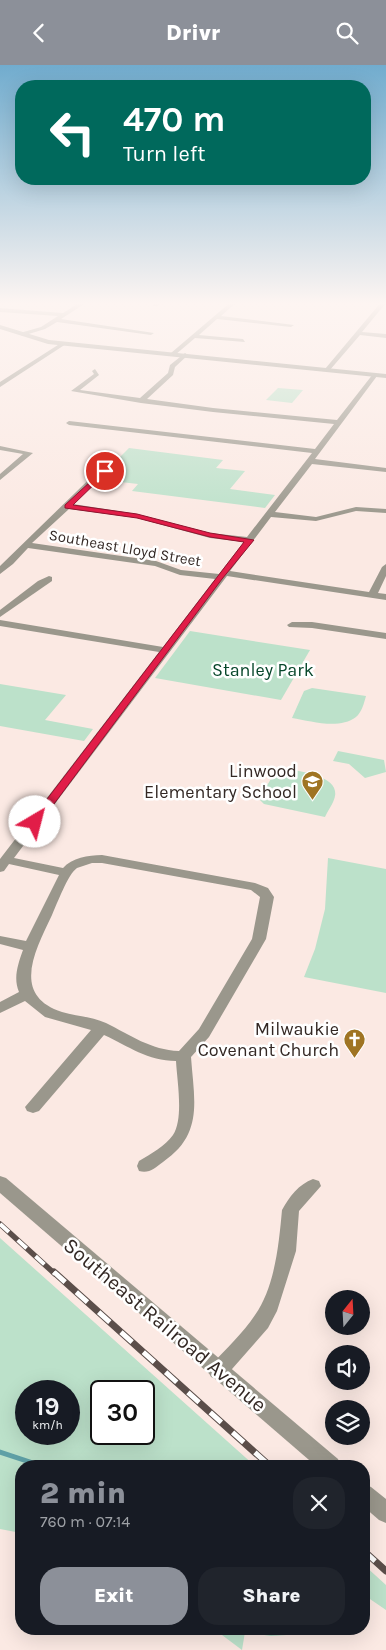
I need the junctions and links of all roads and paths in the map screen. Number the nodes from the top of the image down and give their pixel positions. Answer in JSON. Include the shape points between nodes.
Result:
{"nodes":[{"id":1,"x":15,"y":375,"type":"edge"},
{"id":2,"x":96,"y":375,"type":"edge"},
{"id":3,"x":169,"y":375,"type":"edge"},
{"id":4,"x":375,"y":375,"type":"joint"},
{"id":5,"x":386,"y":376,"type":"edge"},
{"id":6,"x":0,"y":378,"type":"edge"},
{"id":7,"x":9,"y":379,"type":"junction"},
{"id":8,"x":0,"y":385,"type":"edge"},
{"id":9,"x":141,"y":401,"type":"junction"},
{"id":10,"x":338,"y":422,"type":"junction"},
{"id":11,"x":69,"y":423,"type":"dead end"},
{"id":12,"x":0,"y":449,"type":"edge"},
{"id":13,"x":317,"y":451,"type":"junction"},
{"id":14,"x":112,"y":459,"type":"dead end"},
{"id":15,"x":309,"y":461,"type":"junction"},
{"id":16,"x":386,"y":470,"type":"edge"},
{"id":17,"x":0,"y":478,"type":"edge"},
{"id":18,"x":68,"y":506,"type":"junction"},
{"id":19,"x":386,"y":511,"type":"edge"},
{"id":20,"x":269,"y":514,"type":"junction"},
{"id":21,"x":250,"y":540,"type":"junction"},
{"id":22,"x":25,"y":545,"type":"junction"},
{"id":23,"x":386,"y":567,"type":"edge"},
{"id":24,"x":0,"y":571,"type":"edge"},
{"id":25,"x":221,"y":575,"type":"junction"},
{"id":26,"x":49,"y":579,"type":"dead end"},
{"id":27,"x":372,"y":595,"type":"junction"},
{"id":28,"x":386,"y":597,"type":"edge"},
{"id":29,"x":0,"y":614,"type":"edge"},
{"id":30,"x":0,"y":623,"type":"edge"},
{"id":31,"x":292,"y":625,"type":"dead end"},
{"id":32,"x":386,"y":636,"type":"edge"},
{"id":33,"x":166,"y":650,"type":"junction"},
{"id":34,"x":3,"y":864,"type":"edge"},
{"id":35,"x":66,"y":873,"type":"junction"},
{"id":36,"x":0,"y":941,"type":"edge"},
{"id":37,"x":31,"y":947,"type":"junction"},
{"id":38,"x":28,"y":994,"type":"junction"},
{"id":39,"x":0,"y":1008,"type":"edge"},
{"id":40,"x":102,"y":1027,"type":"junction"},
{"id":41,"x":183,"y":1056,"type":"junction"},
{"id":42,"x":34,"y":1107,"type":"dead end"},
{"id":43,"x":145,"y":1166,"type":"dead end"},
{"id":44,"x":0,"y":1183,"type":"edge"},
{"id":45,"x":313,"y":1186,"type":"dead end"},
{"id":46,"x":218,"y":1371,"type":"junction"},
{"id":47,"x":324,"y":1460,"type":"edge"},
{"id":48,"x":370,"y":1499,"type":"edge"},
{"id":49,"x":386,"y":1513,"type":"edge"}],
"edges":[{"from":1,"to":7,"type":"street"},
{"from":2,"to":9,"type":"street","via":[[74,391]]},
{"from":3,"to":9,"type":"street"},
{"from":4,"to":5,"type":"street"},
{"from":4,"to":10,"type":"street"},
{"from":6,"to":7,"type":"street"},
{"from":7,"to":8,"type":"street"},
{"from":9,"to":10,"type":"street"},
{"from":10,"to":13,"type":"street"},
{"from":11,"to":13,"type":"street"},
{"from":12,"to":17,"type":"street","via":[[29,453]]},
{"from":13,"to":15,"type":"street"},
{"from":14,"to":18,"type":"street"},
{"from":15,"to":16,"type":"street"},
{"from":15,"to":20,"type":"street"},
{"from":18,"to":21,"type":"street","via":[[137,516],[210,535]]},
{"from":18,"to":22,"type":"street"},
{"from":19,"to":20,"type":"street","via":[[356,509],[316,519]]},
{"from":20,"to":21,"type":"street"},
{"from":21,"to":25,"type":"street"},
{"from":22,"to":24,"type":"street"},
{"from":22,"to":25,"type":"street","name":"Southeast Lloyd Street"},
{"from":23,"to":27,"type":"street"},
{"from":25,"to":27,"type":"street","name":"Southeast Lloyd Street"},
{"from":25,"to":33,"type":"street"},
{"from":26,"to":29,"type":"street"},
{"from":27,"to":28,"type":"street","name":"Southeast Lloyd Street"},
{"from":30,"to":33,"type":"street"},
{"from":31,"to":32,"type":"street"},
{"from":33,"to":34,"type":"street"},
{"from":34,"to":35,"type":"street"},
{"from":35,"to":37,"type":"street"},
{"from":35,"to":41,"type":"street","via":[[80,862],[102,859],[255,887],[267,897],[259,939],[204,1033]]},
{"from":36,"to":37,"type":"street"},
{"from":37,"to":38,"type":"street","via":[[22,974]]},
{"from":38,"to":39,"type":"street"},
{"from":38,"to":40,"type":"street","via":[[51,1013]]},
{"from":40,"to":41,"type":"street","via":[[145,1051],[163,1057]]},
{"from":40,"to":42,"type":"street"},
{"from":41,"to":43,"type":"street","via":[[186,1118],[180,1138]]},
{"from":44,"to":46,"type":"street","name":"Southeast Railroad Avenue"},
{"from":45,"to":46,"type":"street","via":[[291,1210],[287,1251],[271,1305],[261,1322]]},
{"from":46,"to":47,"type":"street","name":"Southeast Railroad Avenue"},
{"from":48,"to":49,"type":"street"}]}
